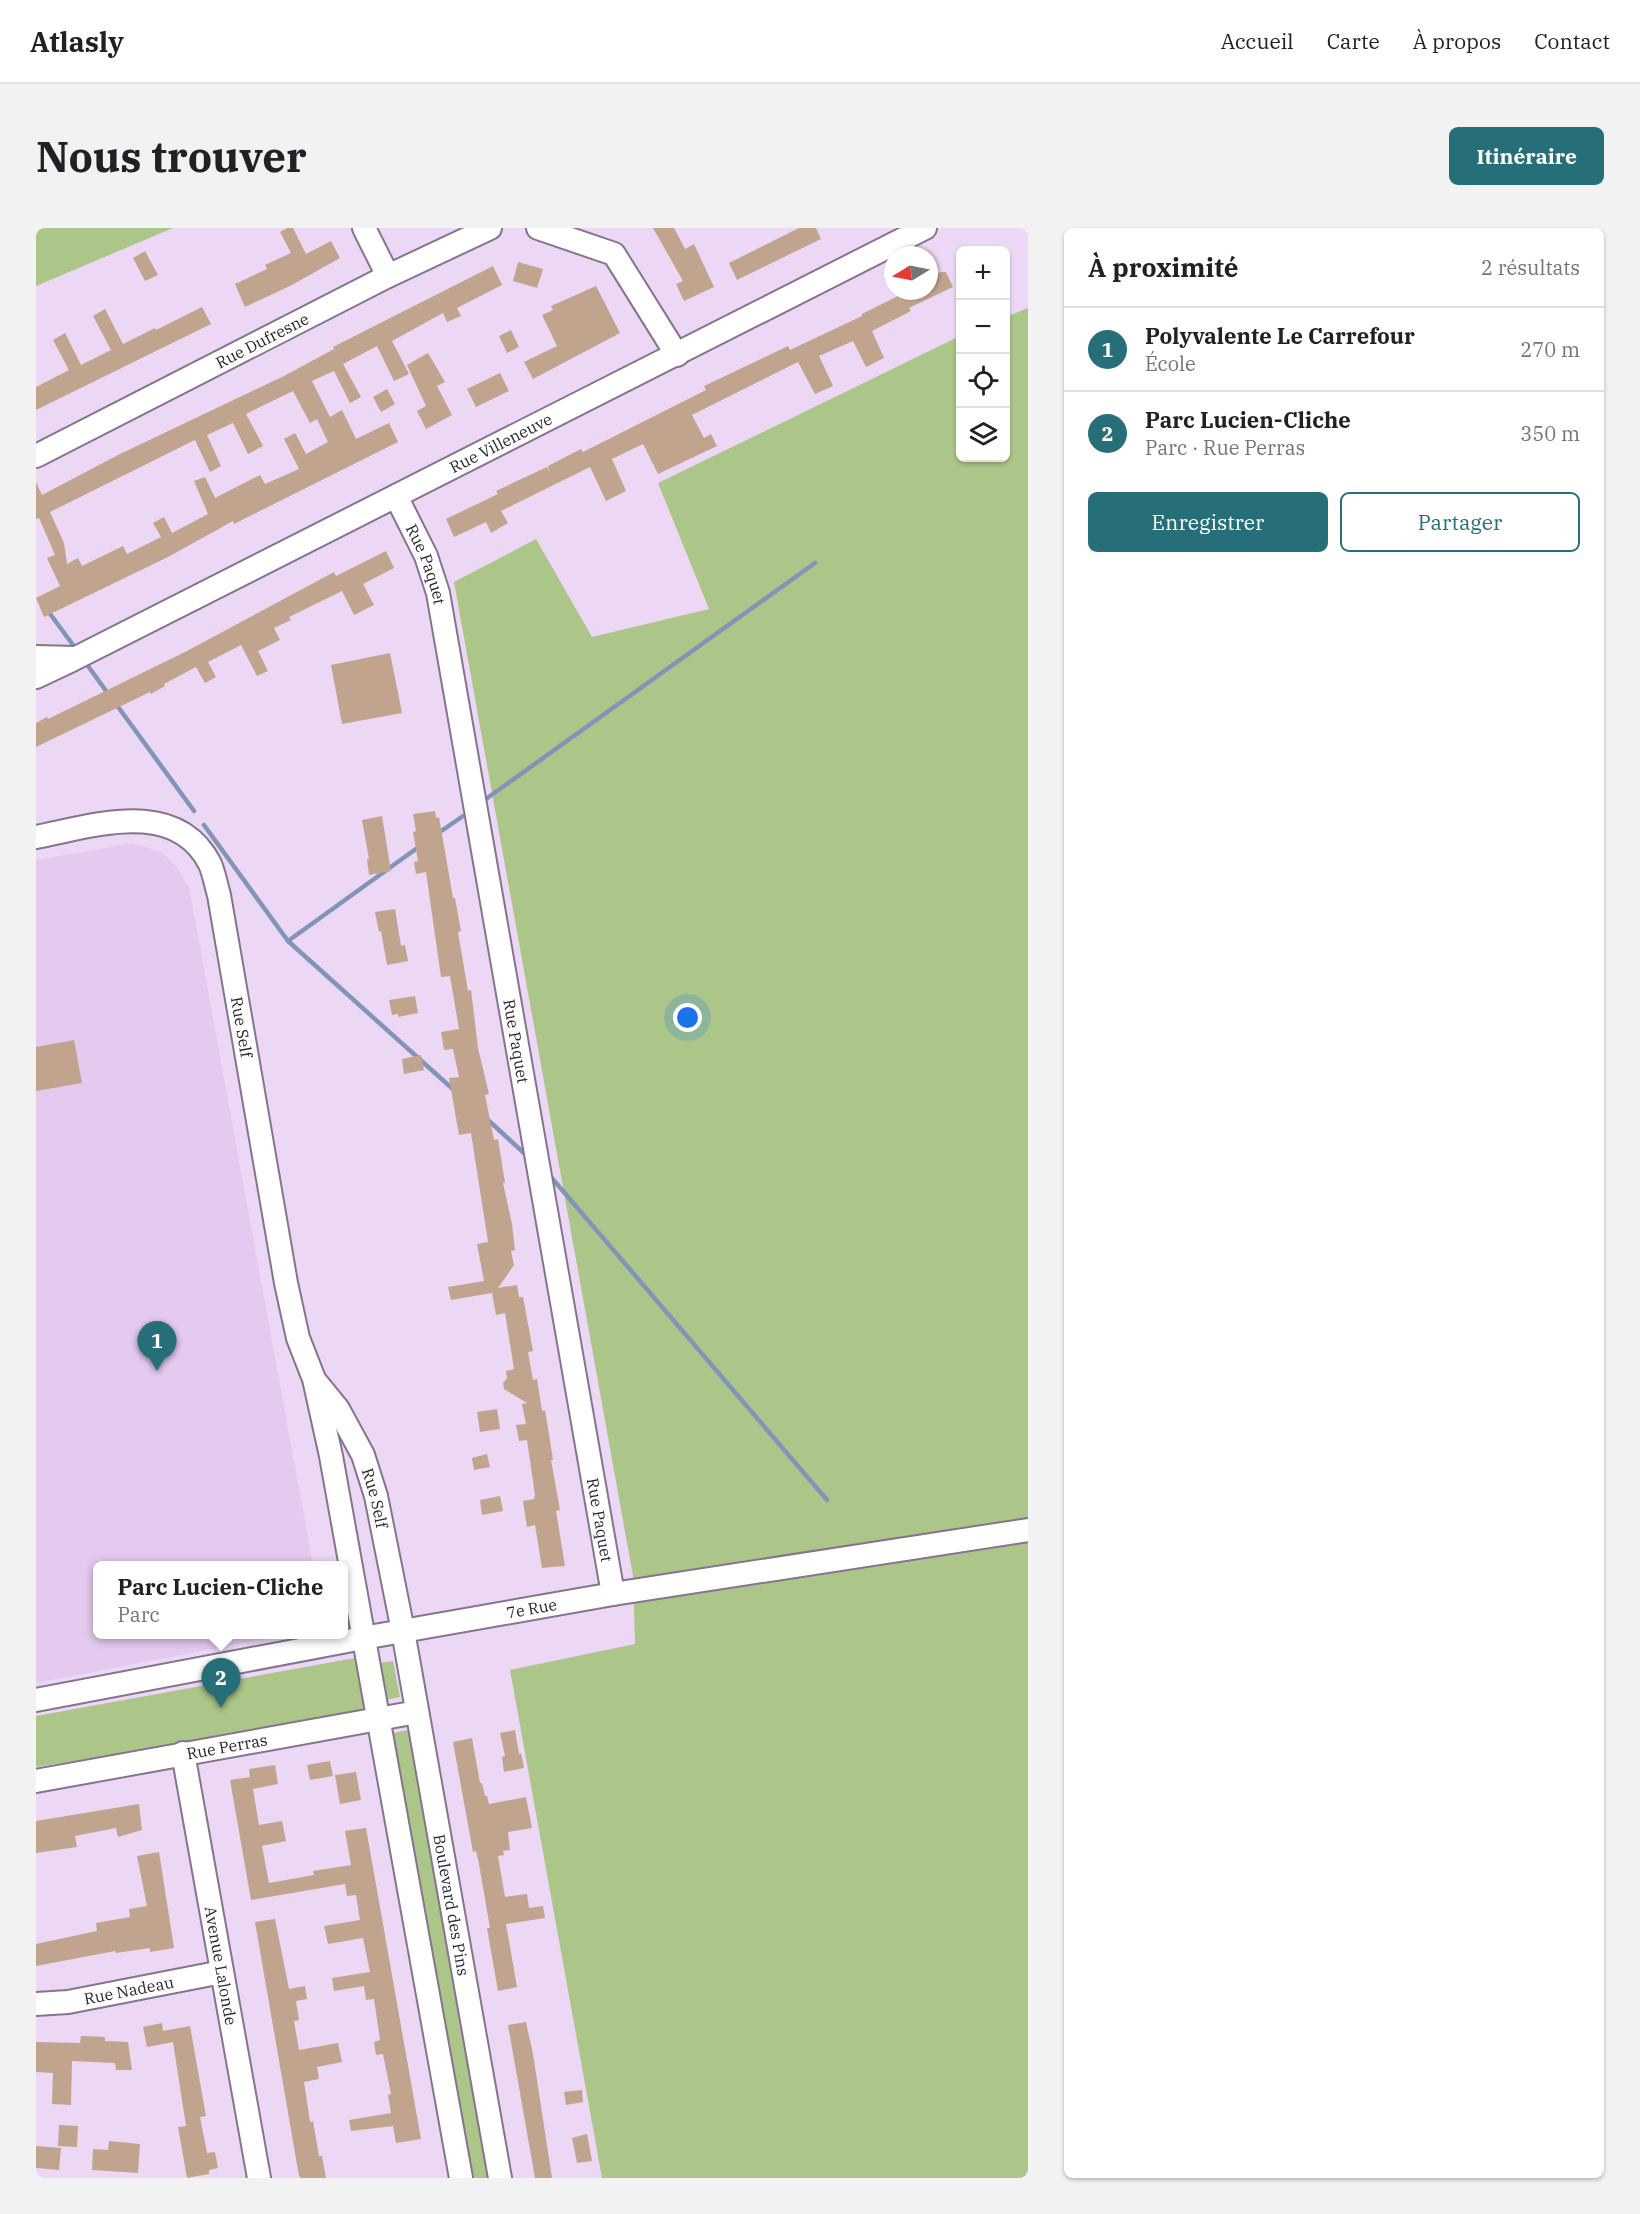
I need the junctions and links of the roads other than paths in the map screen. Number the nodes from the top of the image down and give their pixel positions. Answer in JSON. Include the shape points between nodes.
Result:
{"nodes":[{"id":1,"x":364,"y":228,"type":"edge"},
{"id":2,"x":490,"y":228,"type":"edge"},
{"id":3,"x":538,"y":228,"type":"edge"},
{"id":4,"x":925,"y":228,"type":"edge"},
{"id":5,"x":388,"y":276,"type":"junction"},
{"id":6,"x":677,"y":355,"type":"junction"},
{"id":7,"x":36,"y":456,"type":"edge"},
{"id":8,"x":396,"y":496,"type":"junction"},
{"id":9,"x":36,"y":657,"type":"edge"},
{"id":10,"x":76,"y":658,"type":"junction"},
{"id":11,"x":36,"y":677,"type":"edge"},
{"id":12,"x":36,"y":837,"type":"edge"},
{"id":13,"x":314,"y":1379,"type":"junction"},
{"id":14,"x":1028,"y":1530,"type":"edge"},
{"id":15,"x":613,"y":1594,"type":"junction"},
{"id":16,"x":403,"y":1631,"type":"junction"},
{"id":17,"x":363,"y":1638,"type":"junction"},
{"id":18,"x":36,"y":1700,"type":"edge"},
{"id":19,"x":417,"y":1712,"type":"junction"},
{"id":20,"x":378,"y":1720,"type":"junction"},
{"id":21,"x":183,"y":1753,"type":"junction"},
{"id":22,"x":36,"y":1781,"type":"edge"},
{"id":23,"x":222,"y":1972,"type":"junction"},
{"id":24,"x":36,"y":2004,"type":"edge"},
{"id":25,"x":259,"y":2178,"type":"edge"},
{"id":26,"x":461,"y":2178,"type":"edge"},
{"id":27,"x":500,"y":2178,"type":"edge"}],
"edges":[{"from":1,"to":5,"type":"street"},
{"from":2,"to":5,"type":"street","name":"Rue Dufresne"},
{"from":3,"to":6,"type":"street","via":[[614,254]]},
{"from":4,"to":6,"type":"street","name":"Rue Villeneuve"},
{"from":5,"to":7,"type":"street","name":"Rue Dufresne"},
{"from":6,"to":8,"type":"street","name":"Rue Villeneuve"},
{"from":8,"to":10,"type":"street","name":"Rue Villeneuve"},
{"from":8,"to":15,"type":"street","name":"Rue Paquet","via":[[426,556],[438,594]]},
{"from":9,"to":10,"type":"street","name":"Rue Villeneuve"},
{"from":10,"to":11,"type":"street","name":"Rue Villeneuve"},
{"from":12,"to":13,"type":"street","name":"Rue Self","via":[[113,823],[161,823],[186,834],[211,865],[286,1283],[298,1338]]},
{"from":13,"to":16,"type":"street","name":"Rue Self","via":[[338,1409],[363,1455],[376,1496]]},
{"from":13,"to":17,"type":"street","name":"Rue Self"},
{"from":14,"to":15,"type":"street","name":"7e Rue"},
{"from":15,"to":16,"type":"street","name":"7e Rue"},
{"from":16,"to":17,"type":"street","name":"7e Rue"},
{"from":16,"to":19,"type":"street","name":"Boulevard des Pins"},
{"from":17,"to":18,"type":"street","name":"7e Rue"},
{"from":17,"to":20,"type":"street"},
{"from":19,"to":20,"type":"street","name":"Rue Perras"},
{"from":19,"to":27,"type":"street","name":"Boulevard des Pins"},
{"from":20,"to":21,"type":"street","name":"Rue Perras"},
{"from":20,"to":26,"type":"street"},
{"from":21,"to":22,"type":"street","name":"Rue Perras"},
{"from":21,"to":23,"type":"street","name":"Avenue Lalonde"},
{"from":23,"to":24,"type":"street","name":"Rue Nadeau","via":[[68,2002]]},
{"from":23,"to":25,"type":"street","name":"Avenue Lalonde"}]}
